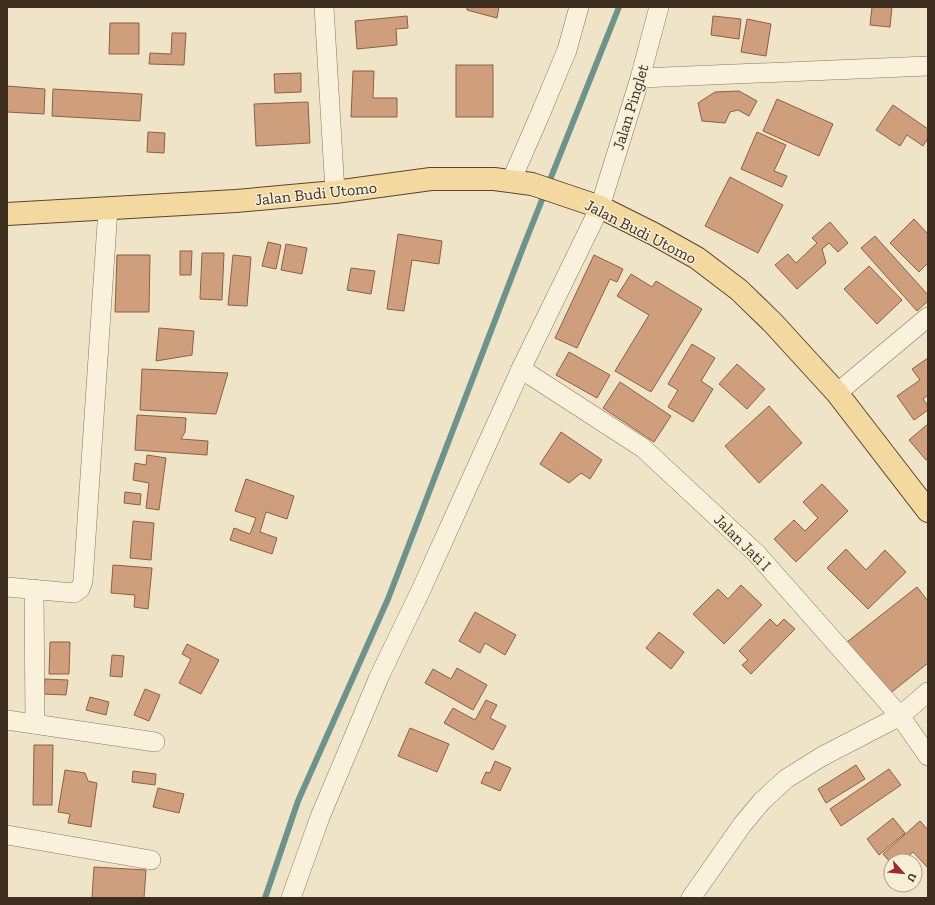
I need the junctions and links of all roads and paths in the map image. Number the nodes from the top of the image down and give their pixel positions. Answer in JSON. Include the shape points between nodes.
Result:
{"nodes":[{"id":1,"x":324,"y":7,"type":"edge"},
{"id":2,"x":579,"y":7,"type":"edge"},
{"id":3,"x":659,"y":7,"type":"edge"},
{"id":4,"x":928,"y":66,"type":"edge"},
{"id":5,"x":640,"y":78,"type":"junction"},
{"id":6,"x":521,"y":182,"type":"junction"},
{"id":7,"x":334,"y":192,"type":"junction"},
{"id":8,"x":592,"y":204,"type":"junction"},
{"id":9,"x":108,"y":209,"type":"junction"},
{"id":10,"x":7,"y":214,"type":"edge"},
{"id":11,"x":928,"y":318,"type":"edge"},
{"id":12,"x":521,"y":369,"type":"junction"},
{"id":13,"x":837,"y":393,"type":"junction"},
{"id":14,"x":928,"y":511,"type":"edge"},
{"id":15,"x":7,"y":587,"type":"edge"},
{"id":16,"x":34,"y":589,"type":"junction"},
{"id":17,"x":928,"y":692,"type":"edge"},
{"id":18,"x":900,"y":716,"type":"junction"},
{"id":19,"x":7,"y":720,"type":"edge"},
{"id":20,"x":35,"y":724,"type":"junction"},
{"id":21,"x":155,"y":742,"type":"dead end"},
{"id":22,"x":928,"y":756,"type":"edge"},
{"id":23,"x":7,"y":835,"type":"edge"},
{"id":24,"x":151,"y":860,"type":"dead end"},
{"id":25,"x":291,"y":898,"type":"edge"},
{"id":26,"x":691,"y":898,"type":"edge"}],
"edges":[{"from":1,"to":7,"type":"street"},
{"from":2,"to":6,"type":"street","via":[[567,50],[539,118]]},
{"from":3,"to":5,"type":"street","name":"Jalan Pinglet"},
{"from":4,"to":5,"type":"street"},
{"from":5,"to":8,"type":"street","name":"Jalan Pinglet"},
{"from":6,"to":7,"type":"main road","name":"Jalan Budi Utomo","via":[[494,179],[431,179]]},
{"from":6,"to":8,"type":"main road","name":"Jalan Budi Utomo"},
{"from":7,"to":9,"type":"main road","name":"Jalan Budi Utomo"},
{"from":8,"to":12,"type":"street","name":"Jalan Pinglet"},
{"from":8,"to":13,"type":"main road","name":"Jalan Budi Utomo","via":[[697,258],[739,290]]},
{"from":9,"to":10,"type":"main road","name":"Jalan Budi Utomo"},
{"from":9,"to":16,"type":"street","via":[[83,581],[80,589],[74,593]]},
{"from":11,"to":13,"type":"street"},
{"from":12,"to":18,"type":"street","name":"Jalan Jati I","via":[[643,448],[757,554]]},
{"from":12,"to":25,"type":"street","name":"Jalan Pinglet","via":[[422,590],[379,677],[320,818]]},
{"from":13,"to":14,"type":"main road","name":"Jalan Budi Utomo"},
{"from":15,"to":16,"type":"street"},
{"from":16,"to":20,"type":"street"},
{"from":17,"to":18,"type":"street"},
{"from":18,"to":22,"type":"street","name":"Jalan Jati I"},
{"from":18,"to":26,"type":"street","via":[[821,757],[786,779],[762,801],[742,825]]},
{"from":19,"to":20,"type":"street"},
{"from":20,"to":21,"type":"street"},
{"from":23,"to":24,"type":"street"}]}
